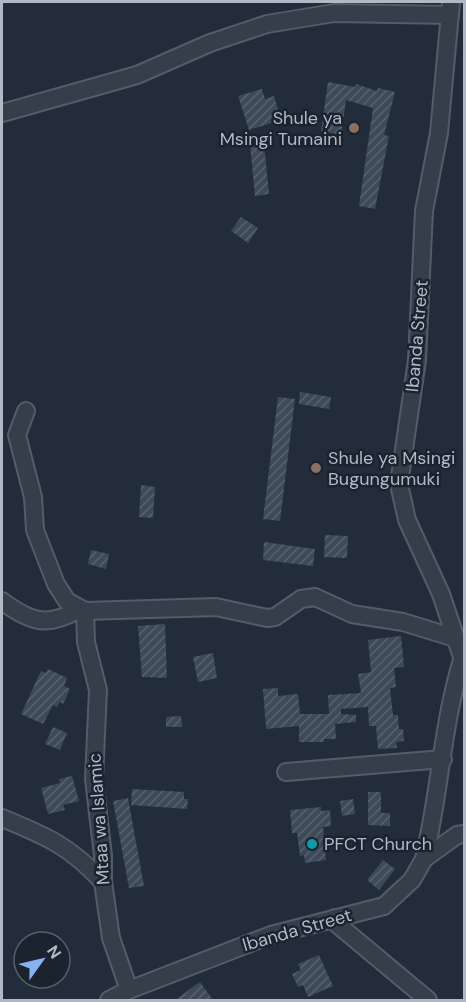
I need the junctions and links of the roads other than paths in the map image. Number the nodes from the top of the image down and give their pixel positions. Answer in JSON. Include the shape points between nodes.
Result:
{"nodes":[{"id":1,"x":451,"y":8,"type":"edge"},
{"id":2,"x":2,"y":113,"type":"edge"},
{"id":3,"x":26,"y":411,"type":"dead end"},
{"id":4,"x":2,"y":601,"type":"edge"},
{"id":5,"x":82,"y":610,"type":"junction"},
{"id":6,"x":455,"y":638,"type":"junction"},
{"id":7,"x":463,"y":662,"type":"edge"},
{"id":8,"x":443,"y":759,"type":"junction"},
{"id":9,"x":286,"y":772,"type":"dead end"},
{"id":10,"x":2,"y":818,"type":"edge"},
{"id":11,"x":465,"y":834,"type":"edge"},
{"id":12,"x":424,"y":859,"type":"junction"},
{"id":13,"x":103,"y":882,"type":"junction"},
{"id":14,"x":335,"y":918,"type":"junction"},
{"id":15,"x":129,"y":990,"type":"junction"},
{"id":16,"x":109,"y":1000,"type":"edge"},
{"id":17,"x":428,"y":1000,"type":"edge"}],
"edges":[{"from":1,"to":2,"type":"street","via":[[334,13],[267,24],[210,43],[137,75]]},
{"from":1,"to":6,"type":"street","name":"Ibanda Street","via":[[439,134],[424,211],[417,360],[399,484],[407,520],[441,594]]},
{"from":3,"to":5,"type":"street","via":[[17,435],[33,497],[38,543],[67,601]]},
{"from":4,"to":5,"type":"street","via":[[20,614],[40,621],[64,618]]},
{"from":5,"to":6,"type":"street","via":[[216,607],[267,618],[275,617],[301,598],[315,597],[352,614],[394,620]]},
{"from":5,"to":13,"type":"street","name":"Mtaa wa Islamic","via":[[98,690],[94,779]]},
{"from":6,"to":7,"type":"street","name":"Ibanda Street"},
{"from":7,"to":8,"type":"street","via":[[448,709]]},
{"from":8,"to":9,"type":"street"},
{"from":8,"to":12,"type":"street"},
{"from":10,"to":13,"type":"street","via":[[63,845]]},
{"from":11,"to":12,"type":"street","name":"Ibanda Street","via":[[457,835]]},
{"from":12,"to":14,"type":"street","name":"Ibanda Street","via":[[412,880],[384,906]]},
{"from":13,"to":15,"type":"street","name":"Mtaa wa Islamic","via":[[111,938]]},
{"from":14,"to":15,"type":"street","name":"Ibanda Street","via":[[271,935]]},
{"from":14,"to":17,"type":"street","via":[[337,924]]},
{"from":15,"to":16,"type":"street","name":"Ibanda Street"}]}
